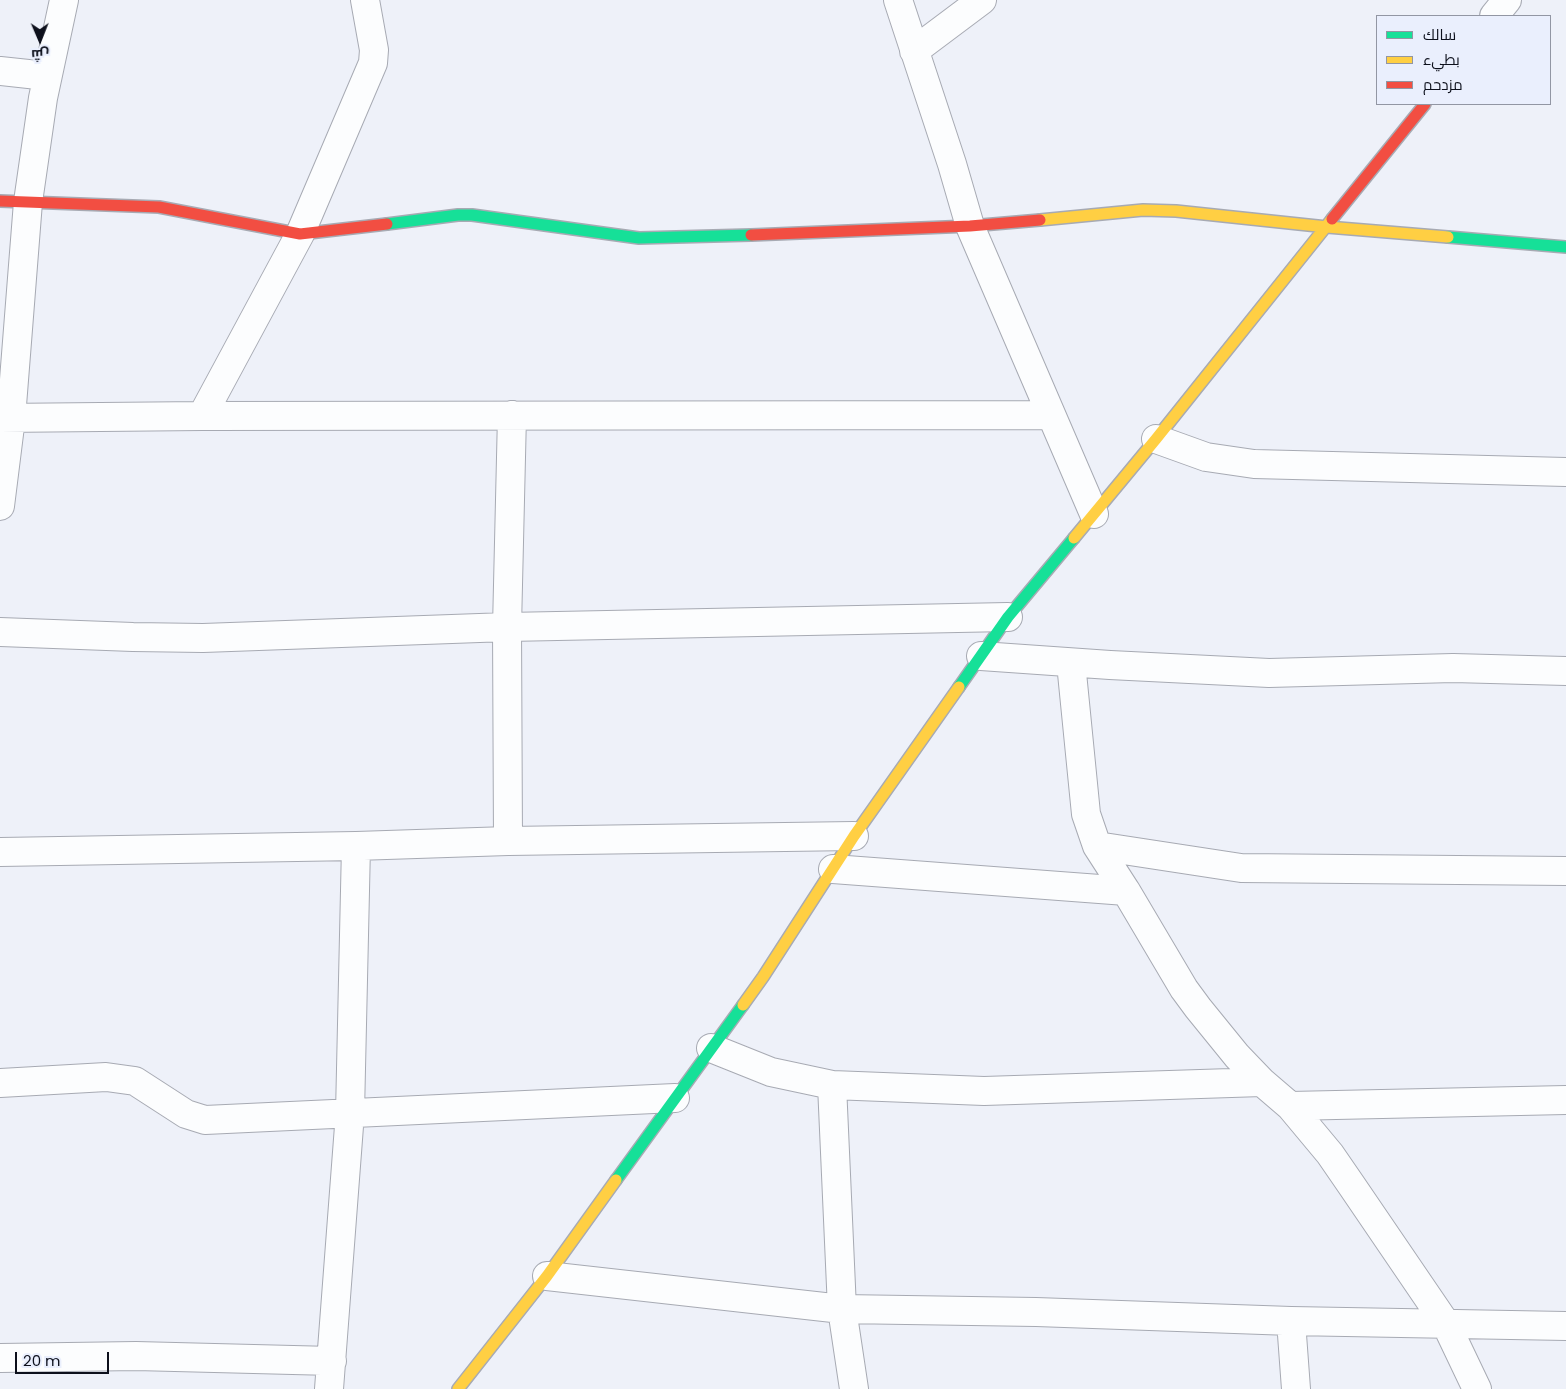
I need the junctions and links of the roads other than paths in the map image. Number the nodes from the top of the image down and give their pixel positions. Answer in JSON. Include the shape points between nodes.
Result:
{"nodes":[{"id":1,"x":64,"y":0,"type":"edge"},
{"id":2,"x":365,"y":0,"type":"edge"},
{"id":3,"x":898,"y":0,"type":"edge"},
{"id":4,"x":982,"y":0,"type":"edge"},
{"id":5,"x":1507,"y":0,"type":"edge"},
{"id":6,"x":1495,"y":15,"type":"edge"},
{"id":7,"x":914,"y":51,"type":"junction"},
{"id":8,"x":0,"y":71,"type":"edge"},
{"id":9,"x":47,"y":76,"type":"junction"},
{"id":10,"x":1424,"y":105,"type":"edge"},
{"id":11,"x":0,"y":201,"type":"edge"},
{"id":12,"x":28,"y":202,"type":"junction"},
{"id":13,"x":970,"y":226,"type":"junction"},
{"id":14,"x":1327,"y":227,"type":"junction"},
{"id":15,"x":300,"y":234,"type":"junction"},
{"id":16,"x":1566,"y":246,"type":"edge"},
{"id":17,"x":512,"y":415,"type":"junction"},
{"id":18,"x":1051,"y":415,"type":"junction"},
{"id":19,"x":202,"y":416,"type":"junction"},
{"id":20,"x":6,"y":418,"type":"edge"},
{"id":21,"x":1156,"y":439,"type":"junction"},
{"id":22,"x":1566,"y":472,"type":"edge"},
{"id":23,"x":0,"y":506,"type":"edge"},
{"id":24,"x":1094,"y":514,"type":"junction"},
{"id":25,"x":1008,"y":617,"type":"junction"},
{"id":26,"x":507,"y":627,"type":"junction"},
{"id":27,"x":0,"y":632,"type":"edge"},
{"id":28,"x":981,"y":656,"type":"junction"},
{"id":29,"x":1071,"y":663,"type":"junction"},
{"id":30,"x":1566,"y":671,"type":"edge"},
{"id":31,"x":854,"y":836,"type":"junction"},
{"id":32,"x":508,"y":841,"type":"junction"},
{"id":33,"x":356,"y":846,"type":"junction"},
{"id":34,"x":1096,"y":846,"type":"junction"},
{"id":35,"x":0,"y":852,"type":"edge"},
{"id":36,"x":833,"y":869,"type":"junction"},
{"id":37,"x":1566,"y":871,"type":"edge"},
{"id":38,"x":1126,"y":891,"type":"junction"},
{"id":39,"x":711,"y":1048,"type":"junction"},
{"id":40,"x":1262,"y":1082,"type":"junction"},
{"id":41,"x":0,"y":1083,"type":"edge"},
{"id":42,"x":832,"y":1085,"type":"junction"},
{"id":43,"x":675,"y":1098,"type":"junction"},
{"id":44,"x":1566,"y":1100,"type":"edge"},
{"id":45,"x":1290,"y":1106,"type":"junction"},
{"id":46,"x":350,"y":1113,"type":"junction"},
{"id":47,"x":547,"y":1276,"type":"junction"},
{"id":48,"x":842,"y":1309,"type":"junction"},
{"id":49,"x":1291,"y":1320,"type":"junction"},
{"id":50,"x":1446,"y":1324,"type":"junction"},
{"id":51,"x":1566,"y":1326,"type":"edge"},
{"id":52,"x":0,"y":1358,"type":"edge"},
{"id":53,"x":332,"y":1361,"type":"junction"},
{"id":54,"x":329,"y":1389,"type":"edge"},
{"id":55,"x":458,"y":1389,"type":"edge"},
{"id":56,"x":854,"y":1389,"type":"edge"},
{"id":57,"x":1296,"y":1389,"type":"edge"},
{"id":58,"x":1477,"y":1389,"type":"edge"}],
"edges":[{"from":1,"to":9,"type":"street"},
{"from":2,"to":15,"type":"street","via":[[375,57]]},
{"from":3,"to":7,"type":"street"},
{"from":4,"to":7,"type":"street"},
{"from":5,"to":6,"type":"street"},
{"from":7,"to":13,"type":"street"},
{"from":8,"to":9,"type":"street"},
{"from":9,"to":12,"type":"street"},
{"from":10,"to":14,"type":"street"},
{"from":11,"to":12,"type":"street"},
{"from":12,"to":15,"type":"street","via":[[159,207]]},
{"from":12,"to":20,"type":"street"},
{"from":13,"to":14,"type":"street","via":[[1143,210]]},
{"from":13,"to":15,"type":"street","via":[[639,238],[472,215]]},
{"from":13,"to":18,"type":"street"},
{"from":14,"to":16,"type":"street"},
{"from":14,"to":21,"type":"street"},
{"from":15,"to":19,"type":"street"},
{"from":17,"to":18,"type":"street"},
{"from":17,"to":19,"type":"street"},
{"from":17,"to":26,"type":"street"},
{"from":18,"to":24,"type":"street"},
{"from":19,"to":20,"type":"street"},
{"from":20,"to":23,"type":"street"},
{"from":21,"to":22,"type":"street","via":[[1206,457],[1254,464]]},
{"from":21,"to":24,"type":"street"},
{"from":24,"to":25,"type":"street"},
{"from":25,"to":26,"type":"street"},
{"from":25,"to":28,"type":"street"},
{"from":26,"to":27,"type":"street","via":[[203,638]]},
{"from":26,"to":32,"type":"street"},
{"from":28,"to":29,"type":"street"},
{"from":28,"to":31,"type":"street"},
{"from":29,"to":30,"type":"street","via":[[1269,673],[1453,668]]},
{"from":29,"to":34,"type":"street","via":[[1086,814]]},
{"from":31,"to":32,"type":"street"},
{"from":31,"to":36,"type":"street"},
{"from":32,"to":33,"type":"street"},
{"from":33,"to":35,"type":"street"},
{"from":33,"to":46,"type":"street"},
{"from":34,"to":37,"type":"street","via":[[1241,868]]},
{"from":34,"to":38,"type":"street"},
{"from":36,"to":38,"type":"street"},
{"from":36,"to":39,"type":"street","via":[[763,977]]},
{"from":38,"to":40,"type":"street","via":[[1184,989]]},
{"from":39,"to":42,"type":"street","via":[[771,1072]]},
{"from":39,"to":43,"type":"street"},
{"from":40,"to":42,"type":"street","via":[[984,1091]]},
{"from":40,"to":45,"type":"street"},
{"from":41,"to":46,"type":"street","via":[[123,1078],[135,1081],[186,1114],[205,1120]]},
{"from":42,"to":48,"type":"street"},
{"from":43,"to":46,"type":"street"},
{"from":43,"to":47,"type":"street"},
{"from":44,"to":45,"type":"street"},
{"from":45,"to":50,"type":"street","via":[[1341,1170]]},
{"from":46,"to":53,"type":"street"},
{"from":47,"to":48,"type":"street"},
{"from":47,"to":55,"type":"street"},
{"from":48,"to":49,"type":"street"},
{"from":48,"to":56,"type":"street"},
{"from":49,"to":50,"type":"street"},
{"from":49,"to":57,"type":"street"},
{"from":50,"to":51,"type":"street"},
{"from":50,"to":58,"type":"street"},
{"from":52,"to":53,"type":"street","via":[[136,1356]]},
{"from":53,"to":54,"type":"street"}]}
